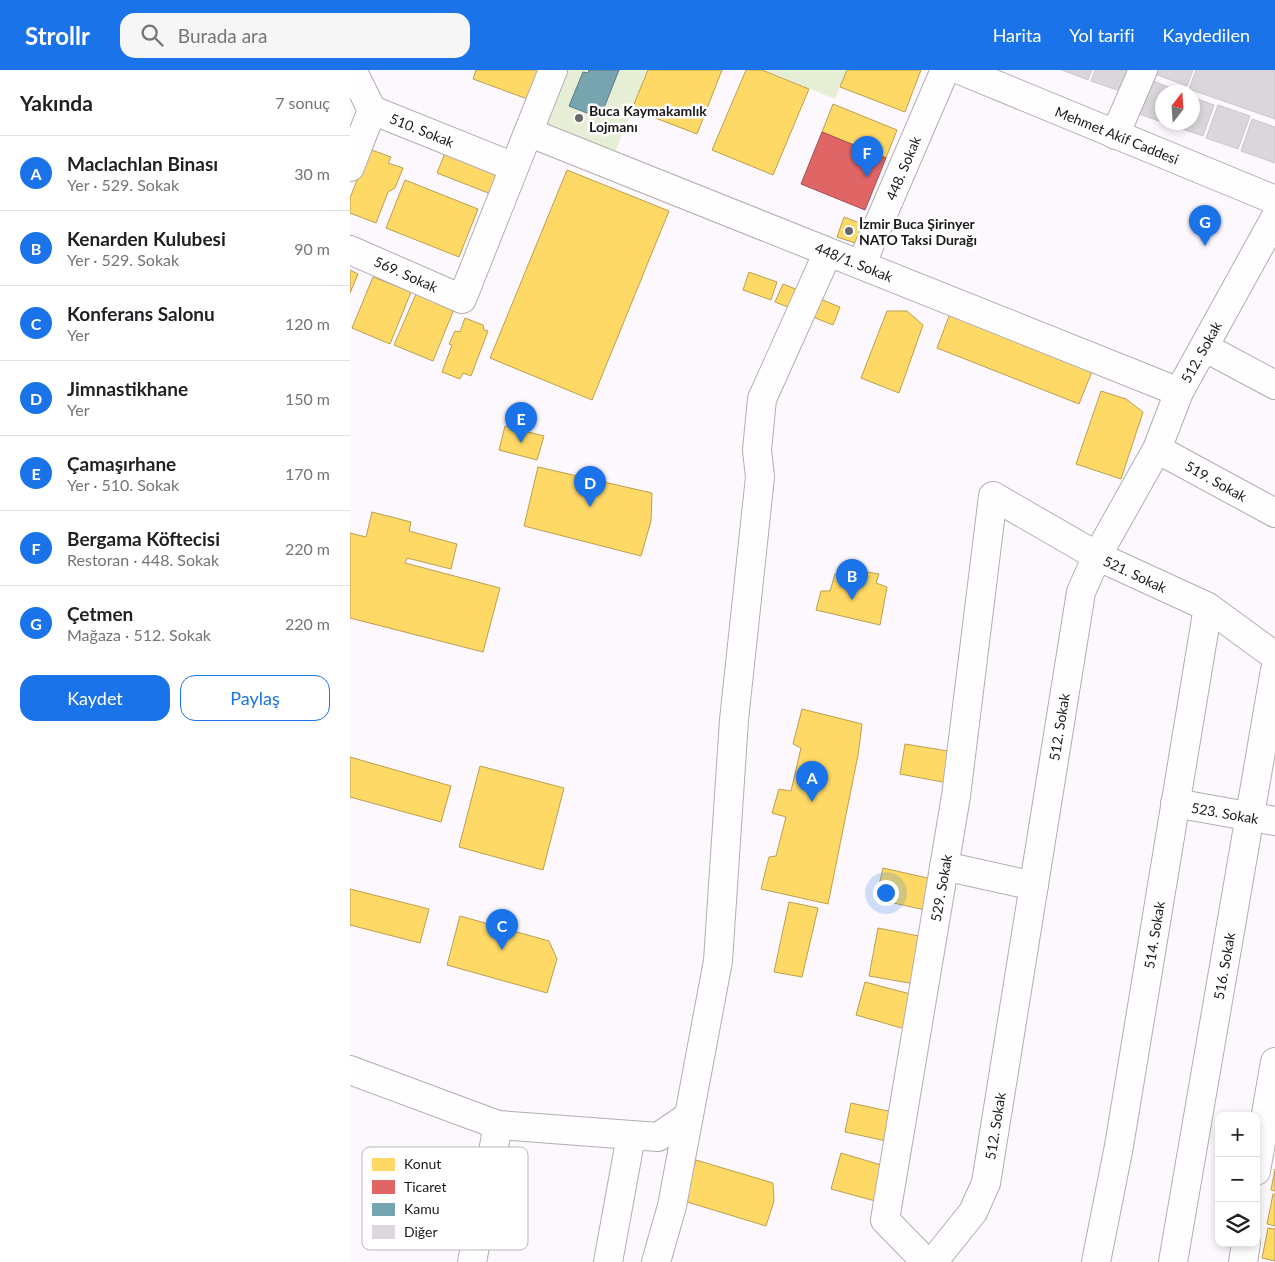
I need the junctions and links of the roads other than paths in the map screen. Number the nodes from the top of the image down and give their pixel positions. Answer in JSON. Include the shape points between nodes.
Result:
{"nodes":[{"id":1,"x":352,"y":70,"type":"edge"},
{"id":2,"x":553,"y":70,"type":"edge"},
{"id":3,"x":945,"y":70,"type":"edge"},
{"id":4,"x":960,"y":70,"type":"edge"},
{"id":5,"x":1143,"y":70,"type":"edge"},
{"id":6,"x":372,"y":110,"type":"junction"},
{"id":7,"x":528,"y":132,"type":"junction"},
{"id":8,"x":1115,"y":134,"type":"junction"},
{"id":9,"x":350,"y":167,"type":"edge"},
{"id":10,"x":514,"y":167,"type":"junction"},
{"id":11,"x":1275,"y":200,"type":"edge"},
{"id":12,"x":1275,"y":218,"type":"edge"},
{"id":13,"x":350,"y":250,"type":"edge"},
{"id":14,"x":828,"y":252,"type":"junction"},
{"id":15,"x":861,"y":265,"type":"junction"},
{"id":16,"x":1204,"y":348,"type":"junction"},
{"id":17,"x":1275,"y":385,"type":"edge"},
{"id":18,"x":1179,"y":392,"type":"junction"},
{"id":19,"x":1157,"y":448,"type":"junction"},
{"id":20,"x":993,"y":496,"type":"joint"},
{"id":21,"x":1275,"y":513,"type":"edge"},
{"id":22,"x":1097,"y":556,"type":"junction"},
{"id":23,"x":1208,"y":607,"type":"junction"},
{"id":24,"x":1275,"y":656,"type":"edge"},
{"id":25,"x":1275,"y":670,"type":"edge"},
{"id":26,"x":1175,"y":804,"type":"junction"},
{"id":27,"x":1262,"y":819,"type":"edge"},
{"id":28,"x":944,"y":866,"type":"junction"},
{"id":29,"x":1034,"y":886,"type":"junction"},
{"id":30,"x":1275,"y":1062,"type":"edge"},
{"id":31,"x":350,"y":1070,"type":"edge"},
{"id":32,"x":689,"y":1116,"type":"junction"},
{"id":33,"x":498,"y":1125,"type":"junction"},
{"id":34,"x":631,"y":1136,"type":"junction"},
{"id":35,"x":494,"y":1147,"type":"edge"},
{"id":36,"x":1258,"y":1157,"type":"edge"},
{"id":37,"x":1245,"y":1247,"type":"edge"},
{"id":38,"x":608,"y":1262,"type":"edge"},
{"id":39,"x":656,"y":1262,"type":"edge"},
{"id":40,"x":926,"y":1262,"type":"edge"},
{"id":41,"x":933,"y":1262,"type":"edge"},
{"id":42,"x":1096,"y":1262,"type":"edge"},
{"id":43,"x":1174,"y":1262,"type":"edge"},
{"id":44,"x":1243,"y":1262,"type":"edge"}],
"edges":[{"from":1,"to":6,"type":"street","name":"510. Sokak"},
{"from":2,"to":7,"type":"street"},
{"from":3,"to":15,"type":"street","name":"448. Sokak"},
{"from":4,"to":8,"type":"street","name":"Mehmet Akif Caddesi"},
{"from":5,"to":8,"type":"street"},
{"from":6,"to":9,"type":"street"},
{"from":6,"to":10,"type":"street","name":"510. Sokak"},
{"from":7,"to":10,"type":"street"},
{"from":7,"to":14,"type":"street","name":"448/1. Sokak"},
{"from":8,"to":11,"type":"street","name":"Mehmet Akif Caddesi"},
{"from":10,"to":13,"type":"street","name":"569. Sokak","via":[[462,298]]},
{"from":12,"to":16,"type":"street","name":"512. Sokak"},
{"from":14,"to":15,"type":"street","name":"448/1. Sokak"},
{"from":14,"to":32,"type":"street","via":[[762,399],[757,450],[760,478],[734,720],[718,961]]},
{"from":15,"to":18,"type":"street","name":"448/1. Sokak"},
{"from":16,"to":17,"type":"street"},
{"from":16,"to":18,"type":"street","name":"512. Sokak"},
{"from":18,"to":19,"type":"street","name":"512. Sokak"},
{"from":19,"to":21,"type":"street","name":"519. Sokak"},
{"from":19,"to":22,"type":"street","name":"512. Sokak"},
{"from":20,"to":22,"type":"street","name":"521. Sokak"},
{"from":20,"to":28,"type":"street","name":"529. Sokak","via":[[956,796]]},
{"from":22,"to":23,"type":"street","name":"521. Sokak"},
{"from":22,"to":29,"type":"street","name":"512. Sokak","via":[[1081,592]]},
{"from":23,"to":24,"type":"street","name":"521. Sokak"},
{"from":23,"to":26,"type":"street","name":"514. Sokak"},
{"from":25,"to":27,"type":"street","name":"516. Sokak"},
{"from":26,"to":27,"type":"street","name":"523. Sokak"},
{"from":26,"to":42,"type":"street","name":"514. Sokak","via":[[1119,1146]]},
{"from":27,"to":43,"type":"street","name":"516. Sokak"},
{"from":28,"to":29,"type":"street"},
{"from":28,"to":40,"type":"street","name":"529. Sokak","via":[[885,1220]]},
{"from":29,"to":41,"type":"street","name":"512. Sokak","via":[[986,1183],[973,1212]]},
{"from":30,"to":36,"type":"street"},
{"from":31,"to":33,"type":"street"},
{"from":32,"to":34,"type":"street","via":[[658,1137]]},
{"from":32,"to":39,"type":"street","via":[[672,1206]]},
{"from":33,"to":34,"type":"street"},
{"from":33,"to":35,"type":"street"},
{"from":34,"to":38,"type":"street"},
{"from":37,"to":44,"type":"street"}]}
